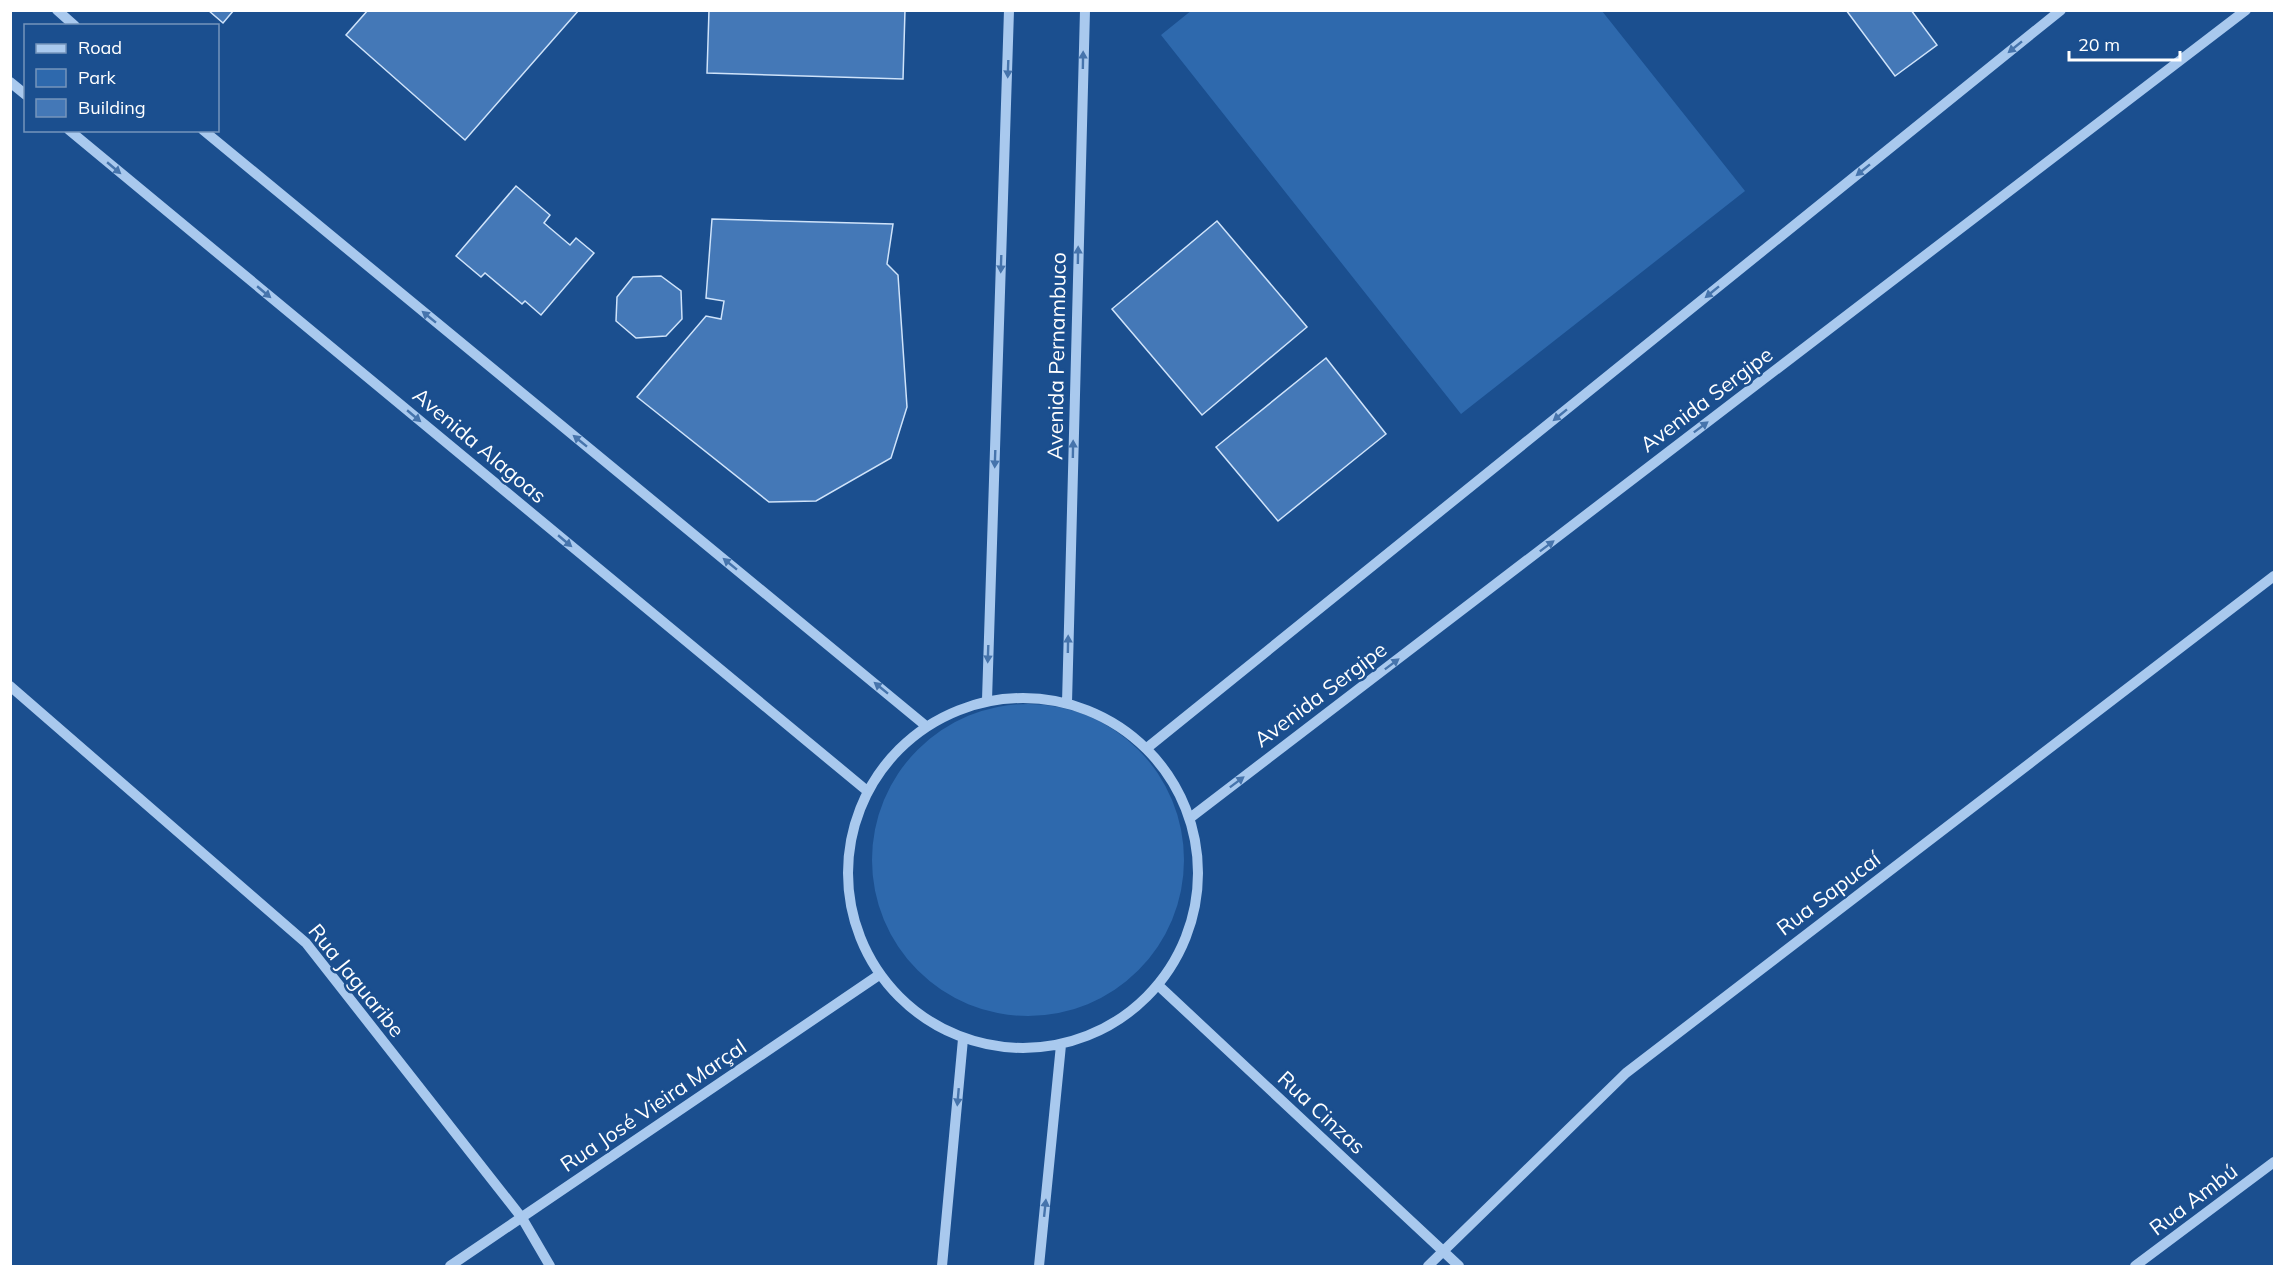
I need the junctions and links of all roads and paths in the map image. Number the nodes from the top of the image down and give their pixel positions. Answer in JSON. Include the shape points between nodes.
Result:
{"nodes":[{"id":1,"x":57,"y":10,"type":"edge"},
{"id":2,"x":1010,"y":10,"type":"edge"},
{"id":3,"x":1084,"y":10,"type":"edge"},
{"id":4,"x":2061,"y":10,"type":"edge"},
{"id":5,"x":2246,"y":10,"type":"edge"},
{"id":6,"x":73,"y":24,"type":"edge"},
{"id":7,"x":10,"y":82,"type":"edge"},
{"id":8,"x":24,"y":92,"type":"edge"},
{"id":9,"x":71,"y":132,"type":"edge"},
{"id":10,"x":205,"y":132,"type":"edge"},
{"id":11,"x":2274,"y":576,"type":"edge"},
{"id":12,"x":10,"y":686,"type":"edge"},
{"id":13,"x":987,"y":700,"type":"junction"},
{"id":14,"x":1067,"y":703,"type":"junction"},
{"id":15,"x":926,"y":726,"type":"junction"},
{"id":16,"x":1147,"y":748,"type":"junction"},
{"id":17,"x":866,"y":790,"type":"junction"},
{"id":18,"x":1190,"y":818,"type":"junction"},
{"id":19,"x":879,"y":975,"type":"junction"},
{"id":20,"x":1158,"y":986,"type":"junction"},
{"id":21,"x":963,"y":1039,"type":"junction"},
{"id":22,"x":1061,"y":1045,"type":"junction"},
{"id":23,"x":2274,"y":1162,"type":"edge"},
{"id":24,"x":522,"y":1218,"type":"junction"},
{"id":25,"x":1442,"y":1251,"type":"junction"},
{"id":26,"x":450,"y":1266,"type":"edge"},
{"id":27,"x":550,"y":1266,"type":"edge"},
{"id":28,"x":942,"y":1266,"type":"edge"},
{"id":29,"x":1039,"y":1266,"type":"edge"},
{"id":30,"x":1428,"y":1266,"type":"edge"},
{"id":31,"x":1459,"y":1266,"type":"edge"},
{"id":32,"x":2135,"y":1266,"type":"edge"}],
"edges":[{"from":1,"to":6,"type":"street"},
{"from":2,"to":13,"type":"street","one_way":true},
{"from":14,"to":3,"type":"street","name":"Avenida Pernambuco","one_way":true},
{"from":4,"to":16,"type":"street","one_way":true},
{"from":18,"to":5,"type":"street","name":"Avenida Sergipe","one_way":true},
{"from":7,"to":8,"type":"street"},
{"from":9,"to":17,"type":"street","name":"Avenida Alagoas","one_way":true},
{"from":15,"to":10,"type":"street","one_way":true},
{"from":11,"to":25,"type":"street","name":"Rua Sapucaí","via":[[1626,1073]]},
{"from":12,"to":24,"type":"street","name":"Rua Jaguaribe","via":[[306,944]]},
{"from":13,"to":14,"type":"street","via":[[1027,697]]},
{"from":13,"to":15,"type":"street"},
{"from":14,"to":16,"type":"street","via":[[1110,720]]},
{"from":15,"to":17,"type":"street","via":[[891,754]]},
{"from":16,"to":18,"type":"street","via":[[1173,780]]},
{"from":17,"to":19,"type":"street","via":[[849,836],[846,885],[856,932]]},
{"from":18,"to":20,"type":"street","via":[[1199,862],[1196,906],[1182,949]]},
{"from":19,"to":21,"type":"street","via":[[916,1013]]},
{"from":19,"to":24,"type":"street","name":"Rua José Vieira Marçal"},
{"from":20,"to":22,"type":"street","via":[[1131,1012],[1098,1033]]},
{"from":20,"to":25,"type":"street","name":"Rua Cinzas"},
{"from":21,"to":22,"type":"street","via":[[1012,1048]]},
{"from":21,"to":28,"type":"street","one_way":true},
{"from":29,"to":22,"type":"street","one_way":true},
{"from":23,"to":32,"type":"street","name":"Rua Ambú"},
{"from":24,"to":26,"type":"street","name":"Rua José Vieira Marçal"},
{"from":24,"to":27,"type":"street","name":"Rua Jaguaribe"},
{"from":25,"to":30,"type":"street","name":"Rua Sapucaí"},
{"from":25,"to":31,"type":"street","name":"Rua Cinzas"}]}
